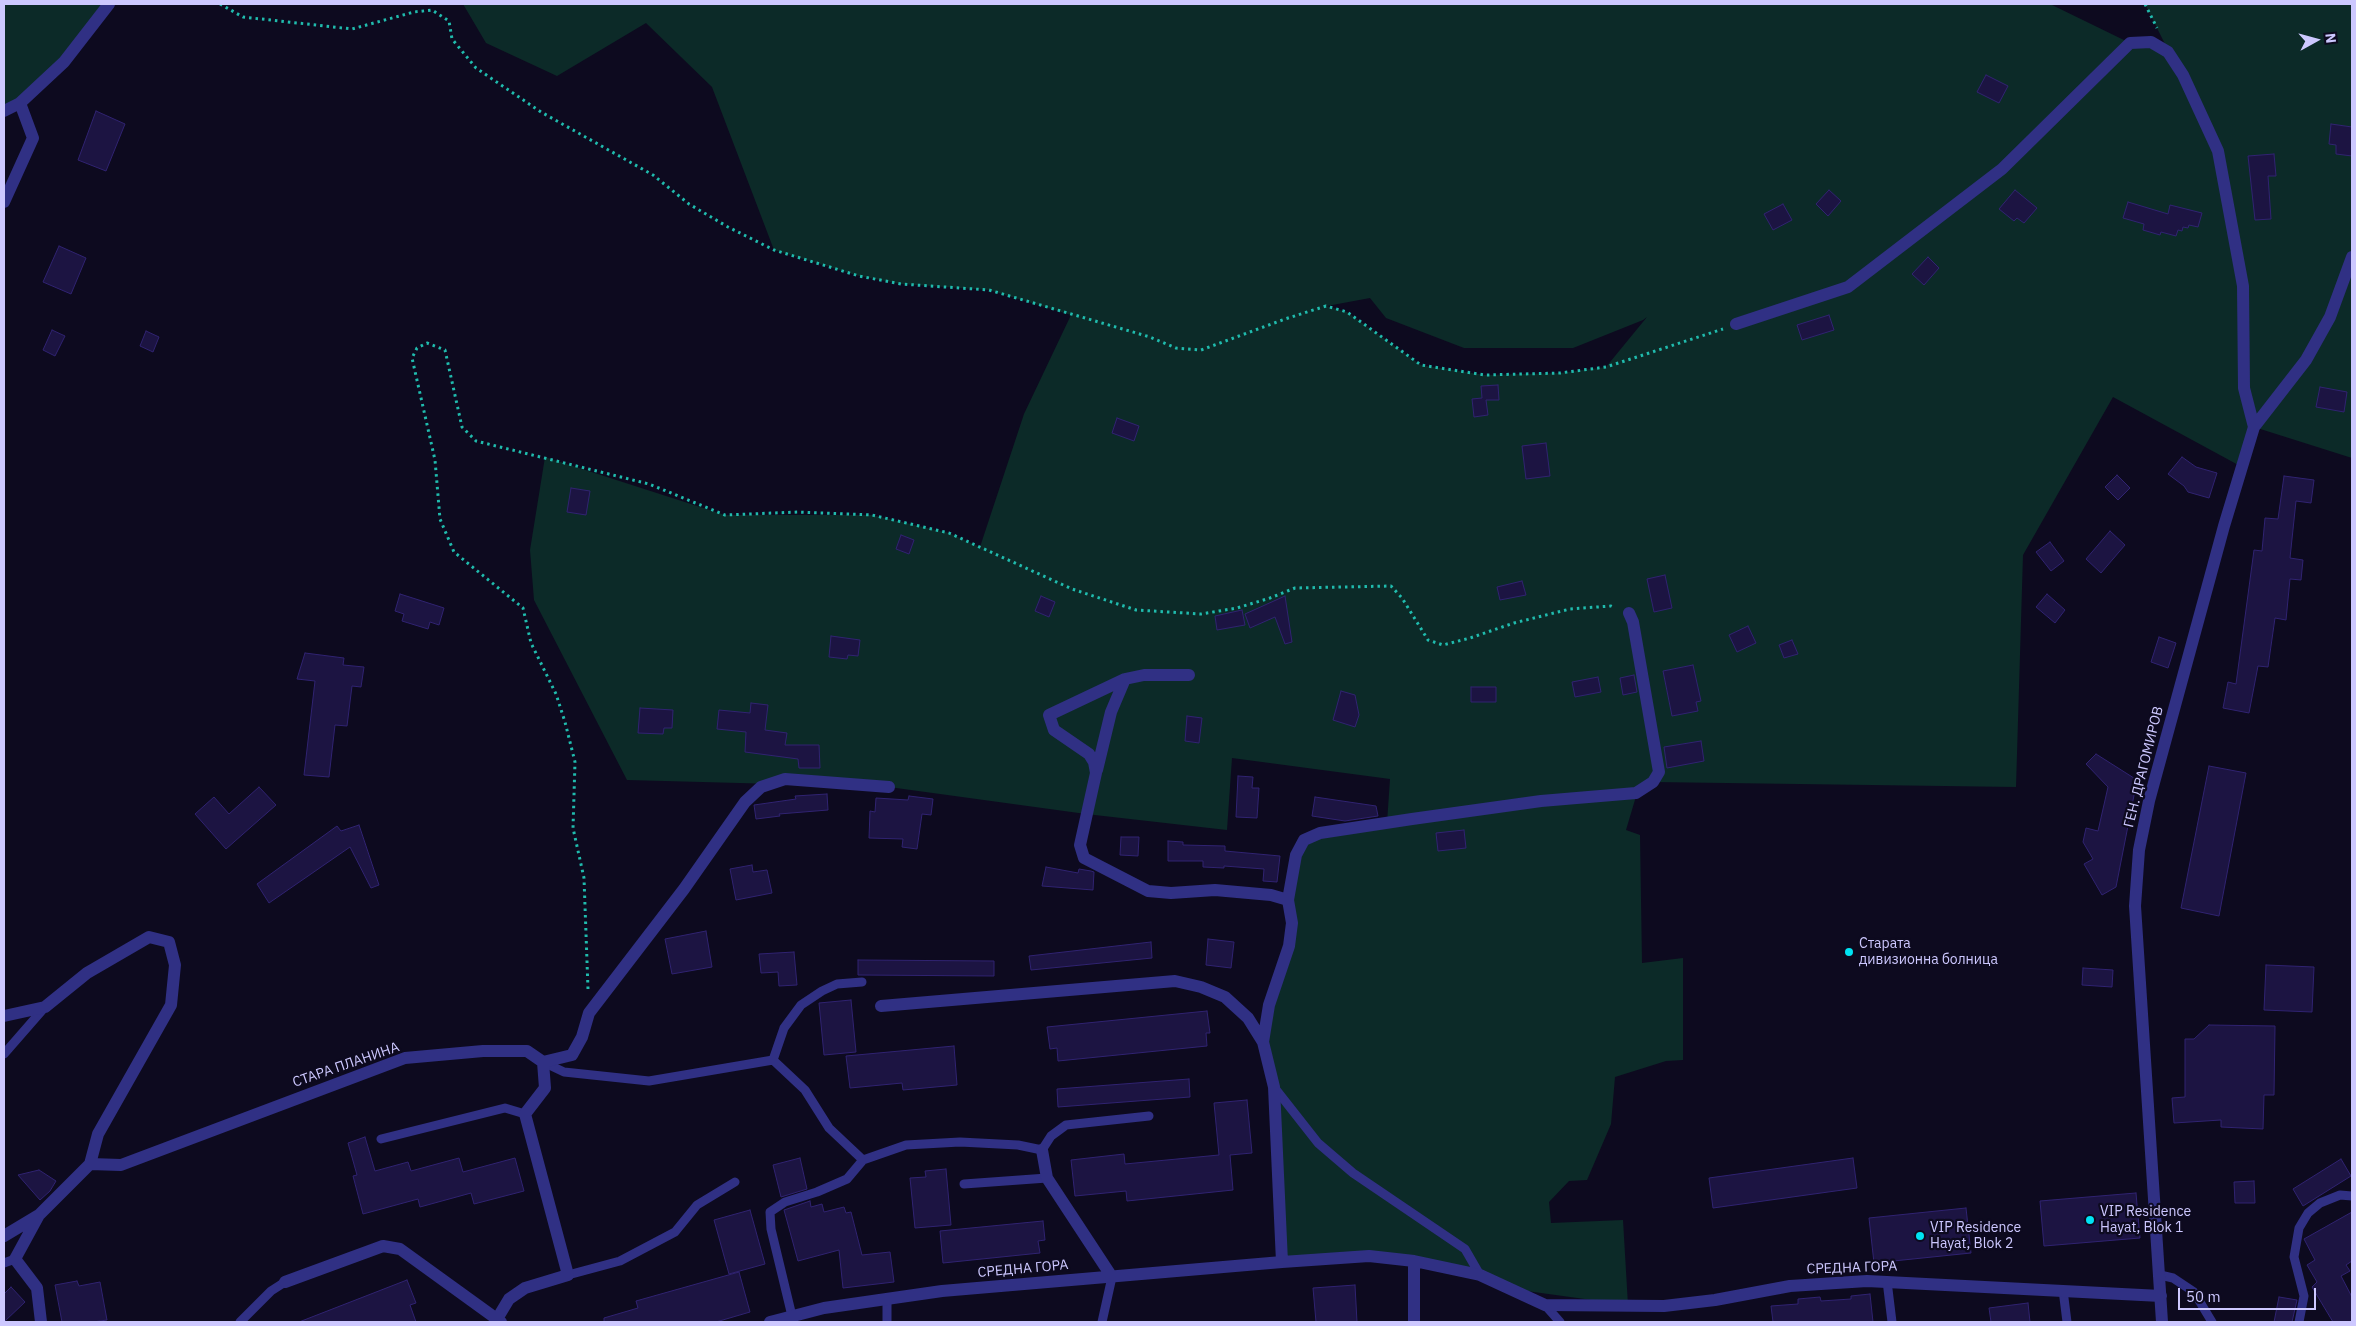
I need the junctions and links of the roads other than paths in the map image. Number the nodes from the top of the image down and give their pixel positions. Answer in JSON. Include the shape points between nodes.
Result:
{"nodes":[{"id":1,"x":109,"y":4,"type":"edge"},
{"id":2,"x":20,"y":103,"type":"junction"},
{"id":3,"x":4,"y":111,"type":"edge"},
{"id":4,"x":4,"y":202,"type":"edge"},
{"id":5,"x":2352,"y":257,"type":"edge"},
{"id":6,"x":1736,"y":324,"type":"road end"},
{"id":7,"x":2254,"y":427,"type":"junction"},
{"id":8,"x":1629,"y":614,"type":"road end"},
{"id":9,"x":1189,"y":675,"type":"dead end"},
{"id":10,"x":1125,"y":679,"type":"junction"},
{"id":11,"x":1096,"y":773,"type":"junction"},
{"id":12,"x":889,"y":787,"type":"dead end"},
{"id":13,"x":1288,"y":900,"type":"junction"},
{"id":14,"x":862,"y":982,"type":"dead end"},
{"id":15,"x":881,"y":1006,"type":"dead end"},
{"id":16,"x":45,"y":1007,"type":"junction"},
{"id":17,"x":4,"y":1016,"type":"edge"},
{"id":18,"x":1263,"y":1042,"type":"junction"},
{"id":19,"x":4,"y":1054,"type":"edge"},
{"id":20,"x":773,"y":1060,"type":"junction"},
{"id":21,"x":543,"y":1062,"type":"junction"},
{"id":22,"x":1274,"y":1087,"type":"junction"},
{"id":23,"x":525,"y":1114,"type":"junction"},
{"id":24,"x":1149,"y":1116,"type":"dead end"},
{"id":25,"x":380,"y":1139,"type":"dead end"},
{"id":26,"x":1042,"y":1150,"type":"junction"},
{"id":27,"x":863,"y":1160,"type":"junction"},
{"id":28,"x":90,"y":1164,"type":"junction"},
{"id":29,"x":1047,"y":1178,"type":"junction"},
{"id":30,"x":735,"y":1182,"type":"dead end"},
{"id":31,"x":964,"y":1184,"type":"dead end"},
{"id":32,"x":2352,"y":1196,"type":"edge"},
{"id":33,"x":39,"y":1215,"type":"junction"},
{"id":34,"x":4,"y":1236,"type":"edge"},
{"id":35,"x":10,"y":1261,"type":"edge"},
{"id":36,"x":1414,"y":1261,"type":"junction"},
{"id":37,"x":1282,"y":1262,"type":"junction"},
{"id":38,"x":2160,"y":1274,"type":"junction"},
{"id":39,"x":568,"y":1275,"type":"junction"},
{"id":40,"x":1480,"y":1276,"type":"junction"},
{"id":41,"x":1112,"y":1277,"type":"junction"},
{"id":42,"x":1887,"y":1281,"type":"junction"},
{"id":43,"x":285,"y":1282,"type":"joint"},
{"id":44,"x":2063,"y":1290,"type":"junction"},
{"id":45,"x":2161,"y":1296,"type":"junction"},
{"id":46,"x":886,"y":1299,"type":"junction"},
{"id":47,"x":1545,"y":1304,"type":"junction"},
{"id":48,"x":792,"y":1316,"type":"junction"},
{"id":49,"x":499,"y":1321,"type":"edge"},
{"id":50,"x":41,"y":1322,"type":"edge"},
{"id":51,"x":240,"y":1322,"type":"edge"},
{"id":52,"x":770,"y":1322,"type":"edge"},
{"id":53,"x":887,"y":1322,"type":"edge"},
{"id":54,"x":1102,"y":1322,"type":"edge"},
{"id":55,"x":1414,"y":1322,"type":"edge"},
{"id":56,"x":1560,"y":1322,"type":"edge"},
{"id":57,"x":1892,"y":1322,"type":"edge"},
{"id":58,"x":2067,"y":1322,"type":"edge"},
{"id":59,"x":2162,"y":1322,"type":"edge"},
{"id":60,"x":2212,"y":1322,"type":"edge"},
{"id":61,"x":2299,"y":1322,"type":"edge"}],
"edges":[{"from":1,"to":2,"type":"street","via":[[64,62]]},
{"from":2,"to":3,"type":"street"},
{"from":2,"to":4,"type":"street","via":[[33,138]]},
{"from":5,"to":7,"type":"street","name":"ГЕН. ДРАГОМИРОВ","via":[[2330,317],[2306,360]]},
{"from":6,"to":7,"type":"street","via":[[1848,287],[2002,168],[2130,44],[2151,42],[2168,52],[2183,74],[2218,151],[2244,286],[2244,388]]},
{"from":7,"to":38,"type":"street","name":"ГЕН. ДРАГОМИРОВ","via":[[2149,801],[2139,850],[2134,906]]},
{"from":8,"to":13,"type":"street","via":[[1659,772],[1653,782],[1636,793],[1541,801],[1320,833],[1304,840],[1296,855]]},
{"from":9,"to":10,"type":"street","via":[[1144,675]]},
{"from":10,"to":11,"type":"street","via":[[1111,712]]},
{"from":10,"to":11,"type":"street","via":[[1048,714],[1054,730],[1089,754]]},
{"from":11,"to":13,"type":"street","via":[[1080,845],[1084,858],[1148,891],[1214,890],[1271,895]]},
{"from":12,"to":21,"type":"street","via":[[785,779],[761,788],[745,802],[589,1012],[582,1037],[572,1054]]},
{"from":13,"to":18,"type":"street","via":[[1292,923],[1289,946],[1269,1005]]},
{"from":14,"to":20,"type":"lane","via":[[837,984],[801,1005],[784,1028]]},
{"from":15,"to":18,"type":"street","via":[[1175,981],[1225,996],[1248,1018]]},
{"from":16,"to":17,"type":"street"},
{"from":16,"to":19,"type":"lane"},
{"from":16,"to":28,"type":"street","via":[[87,973],[148,937],[169,942],[175,965],[171,1005],[98,1134]]},
{"from":18,"to":22,"type":"street"},
{"from":20,"to":21,"type":"lane","via":[[649,1080],[564,1072]]},
{"from":20,"to":27,"type":"lane","via":[[805,1090],[829,1128]]},
{"from":21,"to":23,"type":"street","via":[[545,1088]]},
{"from":21,"to":28,"type":"street","name":"СТАРА ПЛАНИНА","via":[[527,1051],[483,1051],[405,1058],[121,1165]]},
{"from":22,"to":37,"type":"street"},
{"from":22,"to":40,"type":"lane","via":[[1318,1143],[1353,1172],[1466,1249]]},
{"from":23,"to":25,"type":"lane","via":[[505,1108]]},
{"from":23,"to":39,"type":"street"},
{"from":24,"to":26,"type":"lane","via":[[1066,1124],[1050,1136]]},
{"from":26,"to":27,"type":"lane","via":[[1018,1145],[960,1142],[906,1145]]},
{"from":26,"to":29,"type":"street"},
{"from":27,"to":48,"type":"lane","via":[[847,1179],[785,1202],[770,1212],[770,1229]]},
{"from":28,"to":33,"type":"street"},
{"from":29,"to":31,"type":"lane"},
{"from":29,"to":41,"type":"street"},
{"from":30,"to":39,"type":"lane","via":[[697,1205],[675,1232],[620,1261]]},
{"from":32,"to":61,"type":"lane","via":[[2340,1195],[2320,1204],[2308,1213],[2299,1228],[2294,1257],[2304,1296]]},
{"from":33,"to":34,"type":"street"},
{"from":33,"to":35,"type":"street"},
{"from":35,"to":50,"type":"street","via":[[37,1288]]},
{"from":36,"to":37,"type":"street","name":"СРЕДНА ГОРА","via":[[1369,1256]]},
{"from":36,"to":40,"type":"street","name":"СРЕДНА ГОРА"},
{"from":36,"to":55,"type":"street"},
{"from":37,"to":41,"type":"street","name":"СРЕДНА ГОРА"},
{"from":38,"to":45,"type":"street","name":"ГЕН. ДРАГОМИРОВ"},
{"from":38,"to":60,"type":"lane","via":[[2173,1278],[2194,1292]]},
{"from":39,"to":49,"type":"street","via":[[525,1288],[509,1300]]},
{"from":40,"to":47,"type":"street","name":"СРЕДНА ГОРА"},
{"from":41,"to":46,"type":"street","name":"СРЕДНА ГОРА","via":[[942,1291]]},
{"from":41,"to":54,"type":"lane"},
{"from":42,"to":44,"type":"street","name":"СРЕДНА ГОРА"},
{"from":42,"to":47,"type":"street","name":"СРЕДНА ГОРА","via":[[1790,1286],[1664,1306]]},
{"from":42,"to":57,"type":"lane"},
{"from":43,"to":49,"type":"street","via":[[383,1246],[400,1249]]},
{"from":43,"to":51,"type":"lane","via":[[271,1291]]},
{"from":44,"to":45,"type":"street","name":"СРЕДНА ГОРА"},
{"from":44,"to":58,"type":"lane"},
{"from":45,"to":59,"type":"street","name":"ГЕН. ДРАГОМИРОВ"},
{"from":46,"to":48,"type":"street","name":"СРЕДНА ГОРА"},
{"from":46,"to":53,"type":"lane"},
{"from":47,"to":56,"type":"lane"},
{"from":48,"to":52,"type":"street","name":"СРЕДНА ГОРА"}]}
